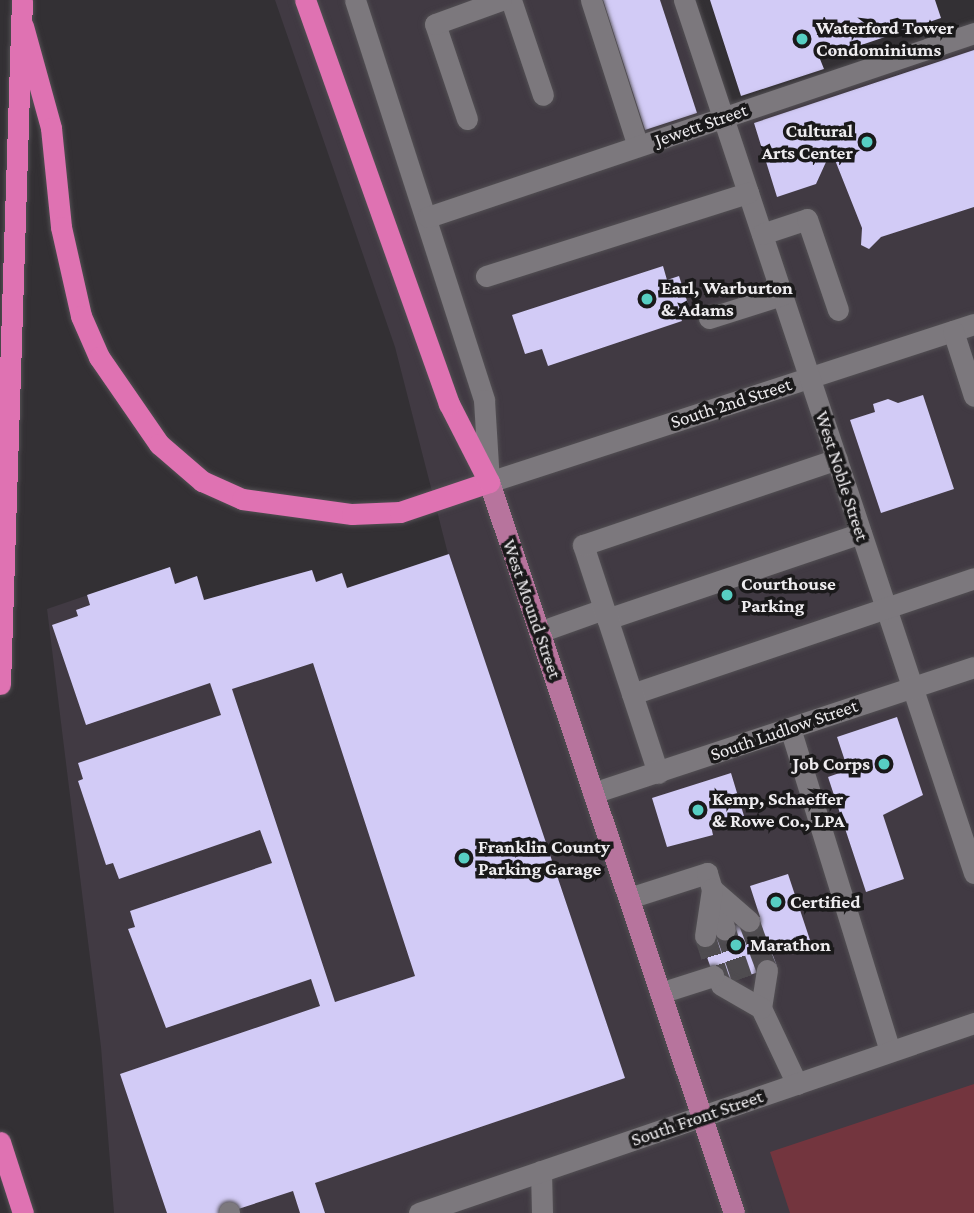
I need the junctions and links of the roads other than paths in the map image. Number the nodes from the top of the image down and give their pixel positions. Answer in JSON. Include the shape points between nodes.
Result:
{"nodes":[{"id":1,"x":22,"y":0,"type":"edge"},
{"id":2,"x":305,"y":0,"type":"edge"},
{"id":3,"x":355,"y":0,"type":"edge"},
{"id":4,"x":501,"y":0,"type":"edge"},
{"id":5,"x":511,"y":0,"type":"edge"},
{"id":6,"x":591,"y":0,"type":"edge"},
{"id":7,"x":684,"y":0,"type":"edge"},
{"id":8,"x":23,"y":26,"type":"junction"},
{"id":9,"x":974,"y":33,"type":"edge"},
{"id":10,"x":543,"y":95,"type":"dead end"},
{"id":11,"x":723,"y":117,"type":"junction"},
{"id":12,"x":467,"y":119,"type":"dead end"},
{"id":13,"x":638,"y":146,"type":"junction"},
{"id":14,"x":748,"y":193,"type":"junction"},
{"id":15,"x":428,"y":217,"type":"junction"},
{"id":16,"x":762,"y":234,"type":"junction"},
{"id":17,"x":486,"y":276,"type":"dead end"},
{"id":18,"x":782,"y":295,"type":"junction"},
{"id":19,"x":838,"y":310,"type":"dead end"},
{"id":20,"x":709,"y":318,"type":"dead end"},
{"id":21,"x":974,"y":324,"type":"edge"},
{"id":22,"x":953,"y":331,"type":"junction"},
{"id":23,"x":810,"y":377,"type":"junction"},
{"id":24,"x":974,"y":396,"type":"edge"},
{"id":25,"x":837,"y":459,"type":"junction"},
{"id":26,"x":489,"y":482,"type":"junction"},
{"id":27,"x":861,"y":533,"type":"junction"},
{"id":28,"x":974,"y":578,"type":"edge"},
{"id":29,"x":886,"y":607,"type":"junction"},
{"id":30,"x":606,"y":614,"type":"junction"},
{"id":31,"x":540,"y":632,"type":"junction"},
{"id":32,"x":974,"y":667,"type":"edge"},
{"id":33,"x":0,"y":684,"type":"edge"},
{"id":34,"x":912,"y":687,"type":"junction"},
{"id":35,"x":632,"y":694,"type":"junction"},
{"id":36,"x":790,"y":729,"type":"junction"},
{"id":37,"x":658,"y":773,"type":"junction"},
{"id":38,"x":593,"y":793,"type":"junction"},
{"id":39,"x":974,"y":873,"type":"edge"},
{"id":40,"x":712,"y":888,"type":"junction"},
{"id":41,"x":629,"y":898,"type":"junction"},
{"id":42,"x":749,"y":921,"type":"tunnel mouth"},
{"id":43,"x":715,"y":933,"type":"tunnel mouth"},
{"id":44,"x":767,"y":970,"type":"tunnel mouth"},
{"id":45,"x":742,"y":978,"type":"tunnel mouth"},
{"id":46,"x":660,"y":993,"type":"junction"},
{"id":47,"x":761,"y":1007,"type":"junction"},
{"id":48,"x":974,"y":1023,"type":"edge"},
{"id":49,"x":890,"y":1051,"type":"junction"},
{"id":50,"x":797,"y":1084,"type":"junction"},
{"id":51,"x":702,"y":1116,"type":"junction"},
{"id":52,"x":0,"y":1142,"type":"edge"},
{"id":53,"x":541,"y":1171,"type":"junction"},
{"id":54,"x":23,"y":1213,"type":"edge"},
{"id":55,"x":419,"y":1213,"type":"edge"},
{"id":56,"x":542,"y":1213,"type":"edge"},
{"id":57,"x":734,"y":1213,"type":"edge"}],
"edges":[{"from":1,"to":8,"type":"highway"},
{"from":2,"to":26,"type":"highway","via":[[449,404]]},
{"from":3,"to":15,"type":"street","name":"West Mound Street"},
{"from":4,"to":12,"type":"street","via":[[435,24]]},
{"from":5,"to":10,"type":"street"},
{"from":6,"to":13,"type":"street"},
{"from":7,"to":11,"type":"street","name":"West Noble Street"},
{"from":8,"to":26,"type":"highway","via":[[51,128],[61,227],[81,316],[99,357],[159,444],[202,481],[242,499],[340,513],[400,512]]},
{"from":8,"to":33,"type":"highway"},
{"from":9,"to":11,"type":"street","name":"Jewett Street"},
{"from":11,"to":13,"type":"street","name":"Jewett Street"},
{"from":11,"to":14,"type":"street","name":"West Noble Street"},
{"from":13,"to":15,"type":"street","name":"Jewett Street"},
{"from":14,"to":16,"type":"street","name":"West Noble Street"},
{"from":14,"to":17,"type":"street"},
{"from":15,"to":26,"type":"street","name":"West Mound Street","via":[[484,400]]},
{"from":16,"to":18,"type":"street","name":"West Noble Street"},
{"from":16,"to":19,"type":"street","via":[[807,219]]},
{"from":18,"to":20,"type":"street"},
{"from":18,"to":23,"type":"street","name":"West Noble Street"},
{"from":21,"to":22,"type":"street","name":"South 2nd Street"},
{"from":22,"to":23,"type":"street","name":"South 2nd Street"},
{"from":22,"to":24,"type":"street"},
{"from":23,"to":25,"type":"street","name":"West Noble Street"},
{"from":23,"to":26,"type":"street","name":"South 2nd Street"},
{"from":25,"to":27,"type":"street","name":"West Noble Street"},
{"from":25,"to":30,"type":"street","via":[[583,545]]},
{"from":26,"to":31,"type":"main road","name":"West Mound Street"},
{"from":27,"to":29,"type":"street","name":"West Noble Street"},
{"from":27,"to":30,"type":"street"},
{"from":28,"to":29,"type":"street"},
{"from":29,"to":34,"type":"street","name":"West Noble Street"},
{"from":29,"to":35,"type":"street"},
{"from":30,"to":31,"type":"street"},
{"from":30,"to":35,"type":"street"},
{"from":31,"to":38,"type":"main road","name":"West Mound Street"},
{"from":32,"to":34,"type":"street","name":"South Ludlow Street"},
{"from":34,"to":36,"type":"street","name":"South Ludlow Street"},
{"from":34,"to":39,"type":"street","name":"West Noble Street"},
{"from":35,"to":37,"type":"street"},
{"from":36,"to":37,"type":"street","name":"South Ludlow Street"},
{"from":36,"to":49,"type":"street"},
{"from":37,"to":38,"type":"street","name":"South Ludlow Street"},
{"from":38,"to":41,"type":"main road","name":"West Mound Street"},
{"from":40,"to":41,"type":"street","via":[[708,873]]},
{"from":40,"to":42,"type":"street"},
{"from":40,"to":43,"type":"street"},
{"from":41,"to":46,"type":"main road","name":"West Mound Street"},
{"from":44,"to":47,"type":"street"},
{"from":45,"to":47,"type":"street"},
{"from":46,"to":47,"type":"street","via":[[717,980]]},
{"from":46,"to":51,"type":"main road","name":"West Mound Street"},
{"from":47,"to":50,"type":"street"},
{"from":48,"to":49,"type":"street","name":"South Front Street"},
{"from":49,"to":50,"type":"street","name":"South Front Street"},
{"from":50,"to":51,"type":"street","name":"South Front Street"},
{"from":51,"to":53,"type":"street","name":"South Front Street"},
{"from":51,"to":57,"type":"main road","name":"West Mound Street"},
{"from":52,"to":54,"type":"highway"},
{"from":53,"to":55,"type":"street","name":"South Front Street"},
{"from":53,"to":56,"type":"street"}]}
